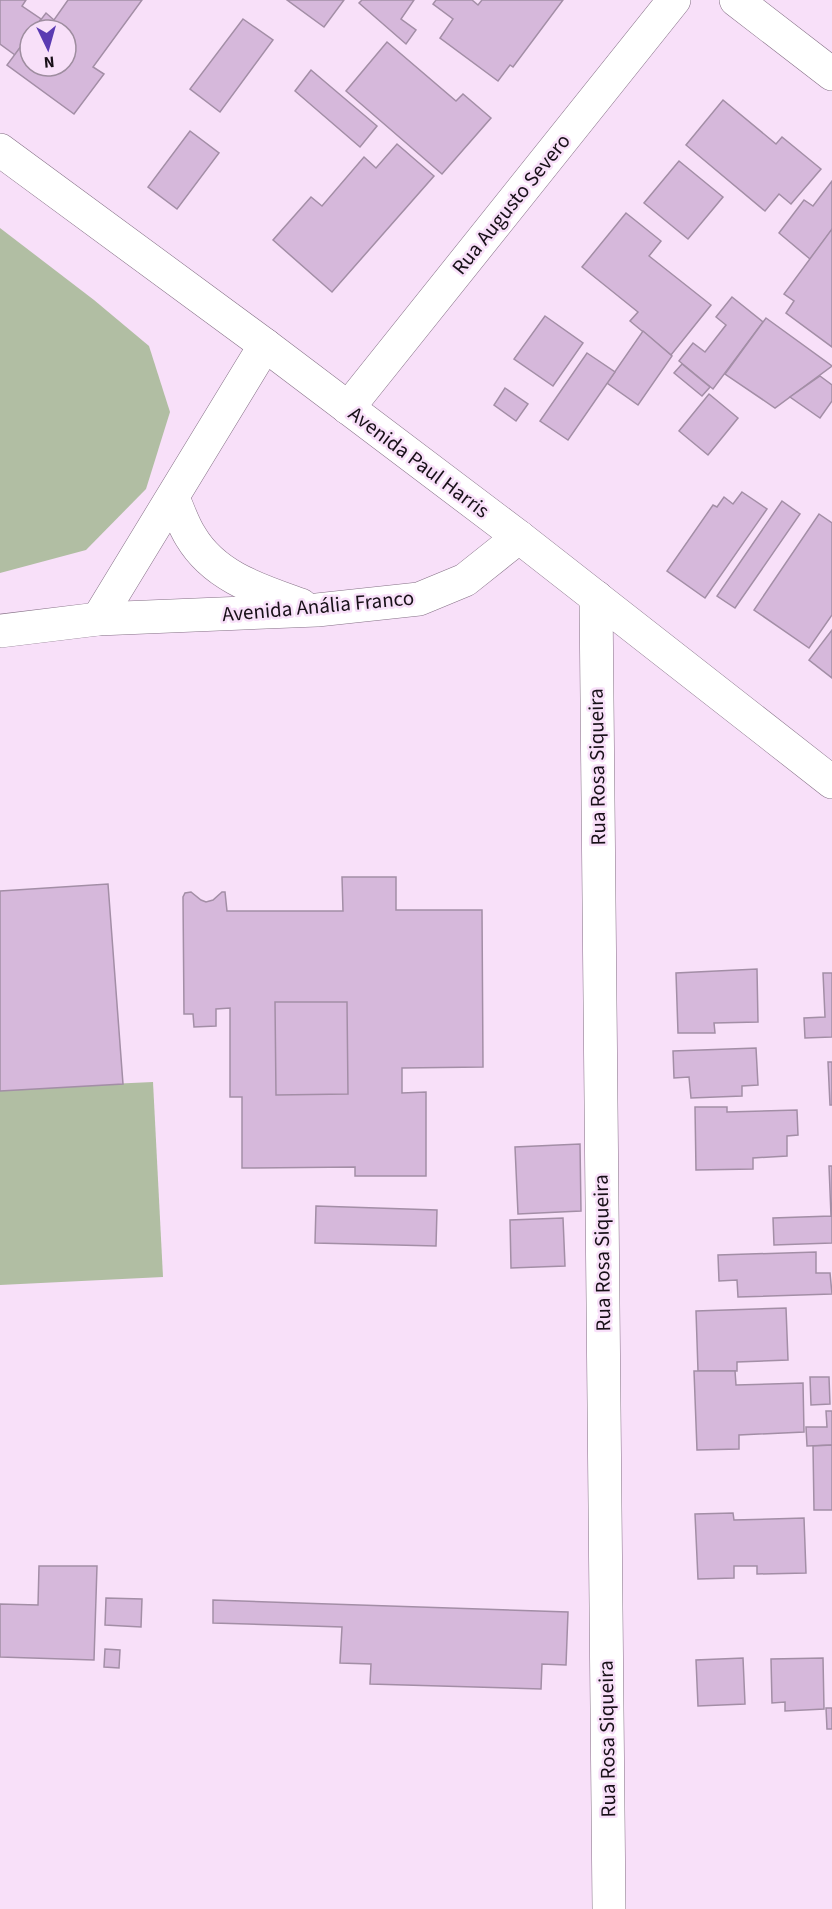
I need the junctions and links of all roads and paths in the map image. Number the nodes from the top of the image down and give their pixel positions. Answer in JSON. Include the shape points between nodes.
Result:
{"nodes":[{"id":1,"x":674,"y":0,"type":"edge"},
{"id":2,"x":736,"y":0,"type":"edge"},
{"id":3,"x":832,"y":74,"type":"edge"},
{"id":4,"x":0,"y":150,"type":"edge"},
{"id":5,"x":265,"y":345,"type":"junction"},
{"id":6,"x":348,"y":408,"type":"junction"},
{"id":7,"x":173,"y":498,"type":"junction"},
{"id":8,"x":519,"y":537,"type":"junction"},
{"id":9,"x":596,"y":597,"type":"junction"},
{"id":10,"x":317,"y":610,"type":"junction"},
{"id":11,"x":98,"y":619,"type":"junction"},
{"id":12,"x":0,"y":631,"type":"edge"},
{"id":13,"x":832,"y":783,"type":"edge"},
{"id":14,"x":609,"y":1909,"type":"edge"}],
"edges":[{"from":1,"to":6,"type":"street","name":"Rua Augusto Severo"},
{"from":2,"to":3,"type":"street"},
{"from":4,"to":5,"type":"street","name":"Avenida Paul Harris"},
{"from":5,"to":6,"type":"street","name":"Avenida Paul Harris"},
{"from":5,"to":7,"type":"street"},
{"from":6,"to":8,"type":"street","name":"Avenida Paul Harris"},
{"from":7,"to":10,"type":"street","via":[[191,537],[214,564],[249,586]]},
{"from":7,"to":11,"type":"street"},
{"from":8,"to":9,"type":"street","name":"Avenida Paul Harris"},
{"from":8,"to":10,"type":"street","name":"Avenida Anália Franco","via":[[465,580],[419,600]]},
{"from":9,"to":13,"type":"street","name":"Avenida Paul Harris"},
{"from":9,"to":14,"type":"street","name":"Rua Rosa Siqueira"},
{"from":10,"to":11,"type":"street","name":"Avenida Anália Franco"},
{"from":11,"to":12,"type":"street","name":"Avenida Anália Franco"}]}
